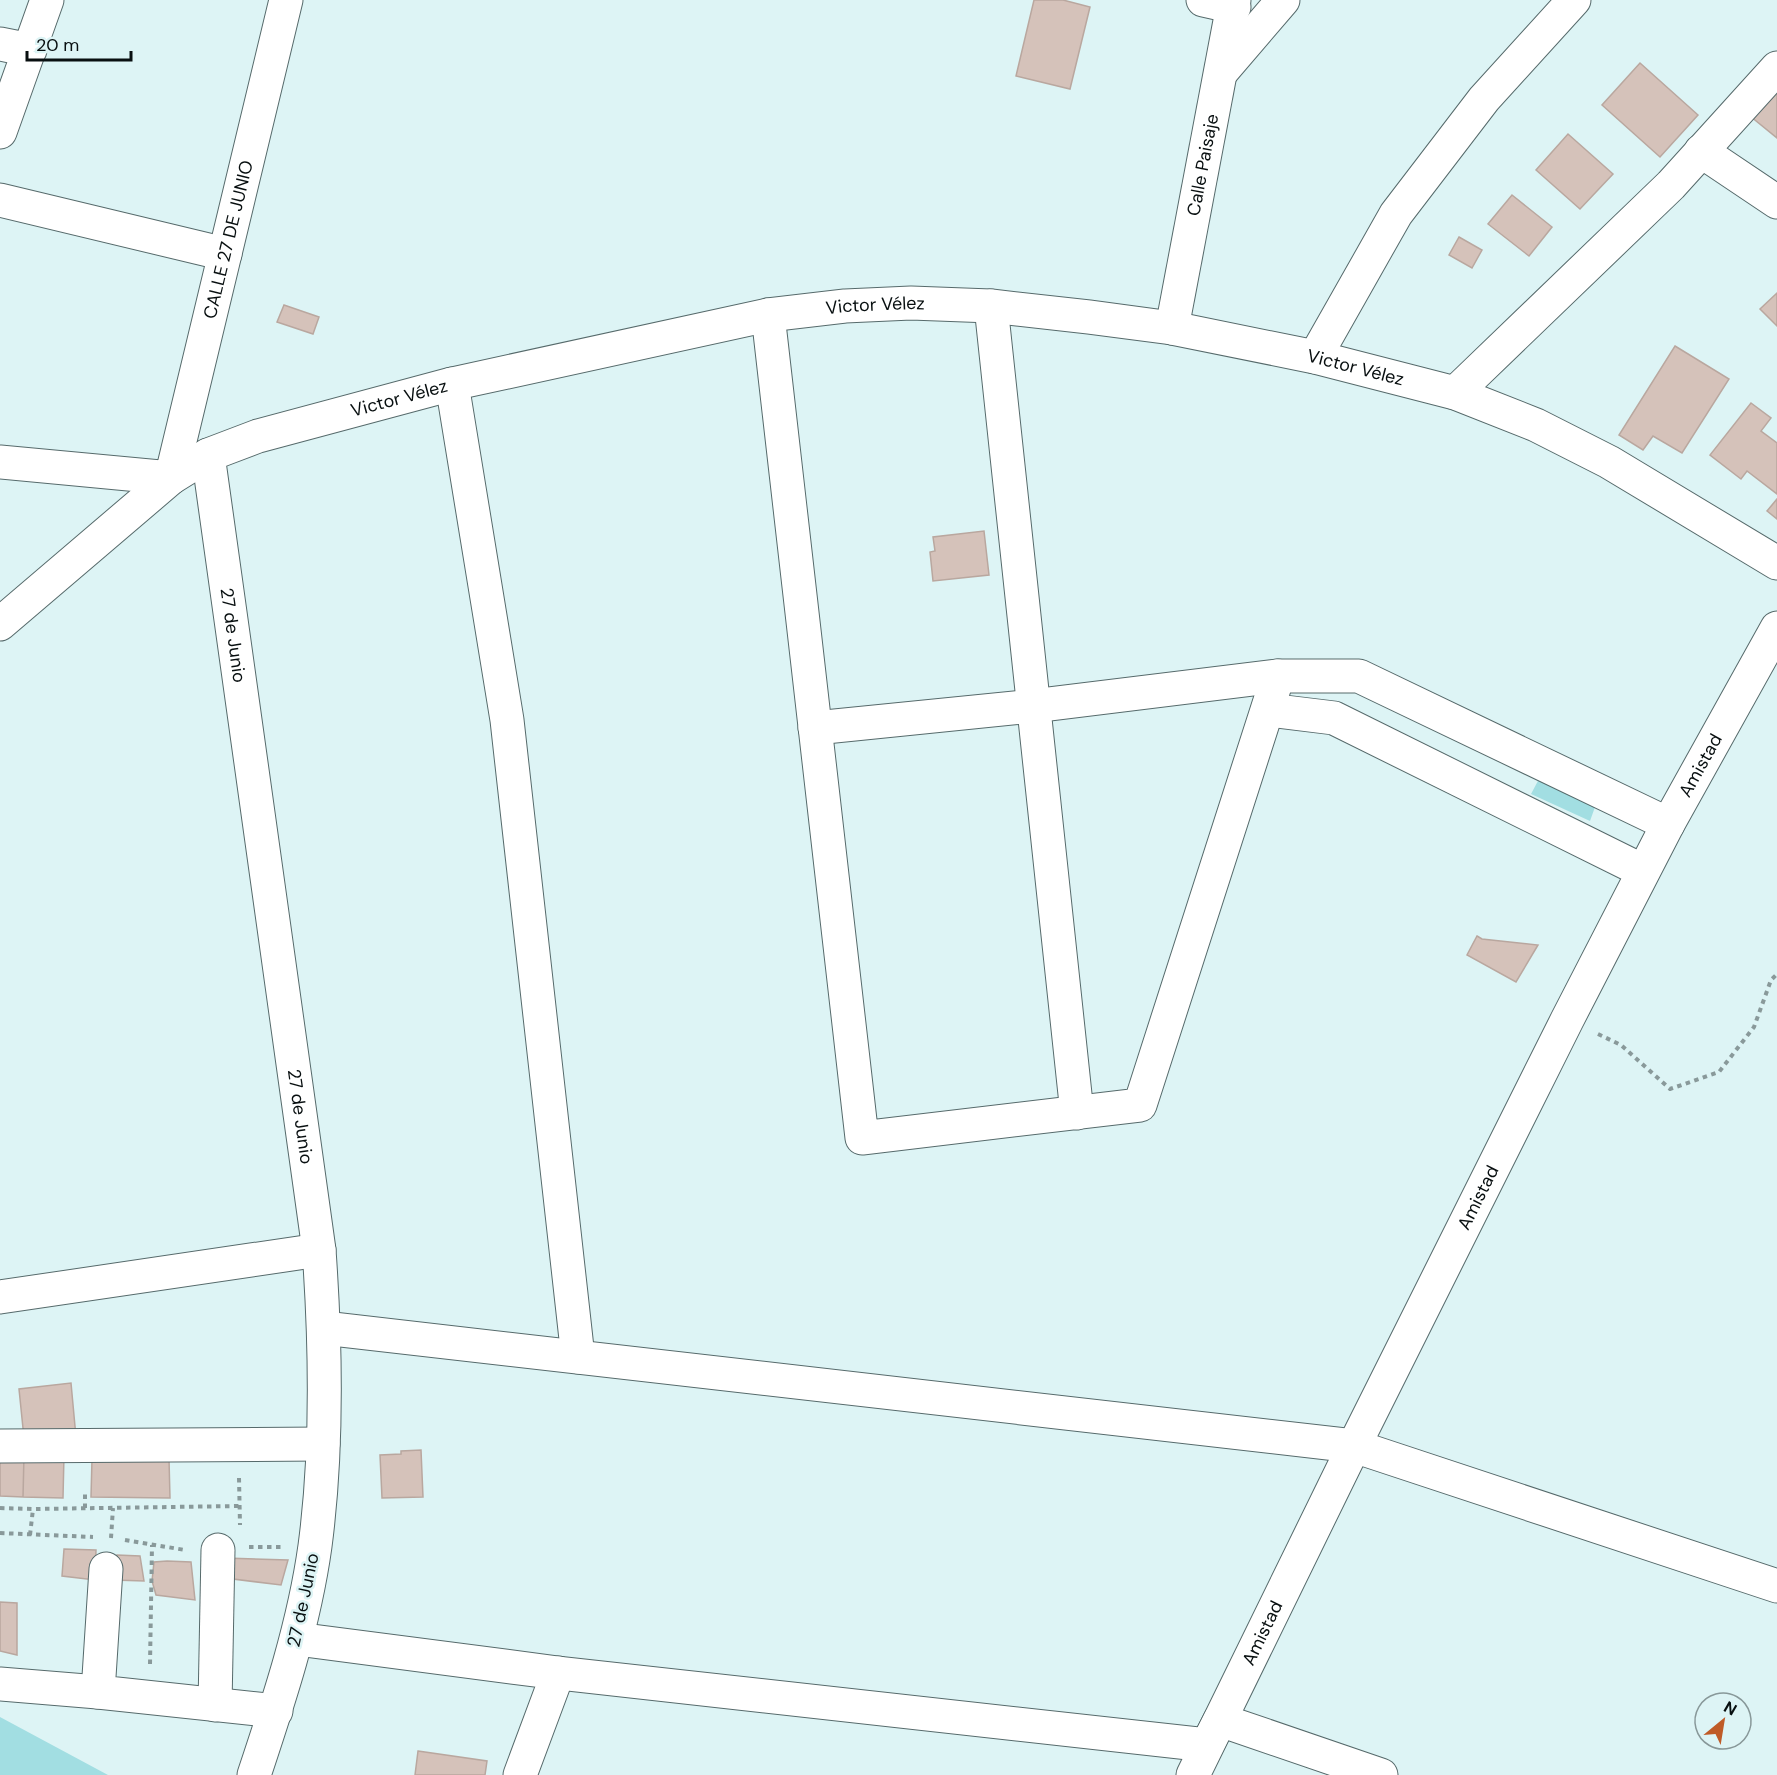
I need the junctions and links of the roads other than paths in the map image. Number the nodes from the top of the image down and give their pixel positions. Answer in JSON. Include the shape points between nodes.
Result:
{"nodes":[{"id":1,"x":47,"y":0,"type":"edge"},
{"id":2,"x":286,"y":0,"type":"edge"},
{"id":3,"x":1203,"y":0,"type":"edge"},
{"id":4,"x":1283,"y":0,"type":"edge"},
{"id":5,"x":1574,"y":0,"type":"edge"},
{"id":6,"x":1234,"y":4,"type":"edge"},
{"id":7,"x":15,"y":46,"type":"edge"},
{"id":8,"x":1777,"y":68,"type":"edge"},
{"id":9,"x":1222,"y":72,"type":"junction"},
{"id":10,"x":0,"y":132,"type":"edge"},
{"id":11,"x":1701,"y":151,"type":"junction"},
{"id":12,"x":0,"y":200,"type":"edge"},
{"id":13,"x":1777,"y":202,"type":"edge"},
{"id":14,"x":225,"y":254,"type":"junction"},
{"id":15,"x":991,"y":306,"type":"junction"},
{"id":16,"x":768,"y":315,"type":"junction"},
{"id":17,"x":1173,"y":328,"type":"junction"},
{"id":18,"x":1315,"y":357,"type":"junction"},
{"id":19,"x":452,"y":384,"type":"junction"},
{"id":20,"x":1455,"y":393,"type":"junction"},
{"id":21,"x":208,"y":455,"type":"junction"},
{"id":22,"x":0,"y":462,"type":"edge"},
{"id":23,"x":171,"y":478,"type":"junction"},
{"id":24,"x":1777,"y":563,"type":"edge"},
{"id":25,"x":0,"y":624,"type":"edge"},
{"id":26,"x":1777,"y":628,"type":"edge"},
{"id":27,"x":1278,"y":676,"type":"junction"},
{"id":28,"x":1033,"y":706,"type":"junction"},
{"id":29,"x":1268,"y":710,"type":"junction"},
{"id":30,"x":815,"y":728,"type":"junction"},
{"id":31,"x":1668,"y":824,"type":"junction"},
{"id":32,"x":1643,"y":871,"type":"junction"},
{"id":33,"x":1077,"y":1113,"type":"junction"},
{"id":34,"x":319,"y":1250,"type":"junction"},
{"id":35,"x":0,"y":1297,"type":"edge"},
{"id":36,"x":324,"y":1328,"type":"junction"},
{"id":37,"x":578,"y":1358,"type":"junction"},
{"id":38,"x":323,"y":1444,"type":"junction"},
{"id":39,"x":0,"y":1446,"type":"edge"},
{"id":40,"x":1354,"y":1446,"type":"junction"},
{"id":41,"x":218,"y":1549,"type":"road end"},
{"id":42,"x":106,"y":1569,"type":"dead end"},
{"id":43,"x":1777,"y":1586,"type":"edge"},
{"id":44,"x":297,"y":1639,"type":"junction"},
{"id":45,"x":558,"y":1673,"type":"junction"},
{"id":46,"x":0,"y":1684,"type":"edge"},
{"id":47,"x":98,"y":1692,"type":"junction"},
{"id":48,"x":215,"y":1705,"type":"junction"},
{"id":49,"x":276,"y":1711,"type":"junction"},
{"id":50,"x":1213,"y":1732,"type":"junction"},
{"id":51,"x":254,"y":1775,"type":"edge"},
{"id":52,"x":519,"y":1775,"type":"edge"},
{"id":53,"x":1193,"y":1775,"type":"edge"},
{"id":54,"x":1381,"y":1775,"type":"edge"}],
"edges":[{"from":1,"to":7,"type":"street"},
{"from":2,"to":14,"type":"street","name":"CALLE 27 DE JUNIO"},
{"from":3,"to":6,"type":"street"},
{"from":4,"to":9,"type":"street"},
{"from":5,"to":18,"type":"street","via":[[1484,99],[1396,214]]},
{"from":6,"to":9,"type":"street","name":"Calle Paisaje"},
{"from":7,"to":10,"type":"street"},
{"from":8,"to":11,"type":"street"},
{"from":9,"to":17,"type":"street","name":"Calle Paisaje"},
{"from":11,"to":13,"type":"street"},
{"from":11,"to":20,"type":"street","via":[[1671,185]]},
{"from":12,"to":14,"type":"street"},
{"from":14,"to":23,"type":"street","name":"CALLE 27 DE JUNIO"},
{"from":15,"to":16,"type":"street","name":"Victor Vélez","via":[[911,303]]},
{"from":15,"to":17,"type":"street","name":"Victor Vélez"},
{"from":15,"to":28,"type":"street"},
{"from":16,"to":19,"type":"street","name":"Victor Vélez"},
{"from":16,"to":30,"type":"street"},
{"from":17,"to":18,"type":"street","name":"Victor Vélez"},
{"from":18,"to":20,"type":"street","name":"Victor Vélez"},
{"from":19,"to":21,"type":"street","name":"Victor Vélez","via":[[258,436]]},
{"from":19,"to":37,"type":"street","via":[[507,720]]},
{"from":20,"to":24,"type":"street","name":"Victor Vélez","via":[[1536,425],[1609,462]]},
{"from":21,"to":23,"type":"street","name":"Victor Vélez"},
{"from":21,"to":34,"type":"street","name":"27 de Junio"},
{"from":22,"to":23,"type":"street"},
{"from":23,"to":25,"type":"street","name":"Victor Vélez"},
{"from":26,"to":31,"type":"street","name":"Amistad"},
{"from":27,"to":28,"type":"street"},
{"from":27,"to":29,"type":"street"},
{"from":27,"to":31,"type":"street","via":[[1359,676]]},
{"from":28,"to":30,"type":"street"},
{"from":28,"to":33,"type":"street"},
{"from":29,"to":32,"type":"street","via":[[1334,718]]},
{"from":29,"to":33,"type":"street","via":[[1140,1105]]},
{"from":30,"to":33,"type":"street","via":[[862,1138]]},
{"from":31,"to":32,"type":"street","name":"Amistad"},
{"from":32,"to":40,"type":"street","name":"Amistad"},
{"from":34,"to":35,"type":"street"},
{"from":34,"to":36,"type":"street","name":"27 de Junio"},
{"from":36,"to":37,"type":"street"},
{"from":36,"to":38,"type":"street","name":"27 de Junio"},
{"from":37,"to":40,"type":"street"},
{"from":38,"to":39,"type":"street"},
{"from":38,"to":44,"type":"street","name":"27 de Junio","via":[[315,1547]]},
{"from":40,"to":43,"type":"street"},
{"from":40,"to":50,"type":"street","name":"Amistad"},
{"from":41,"to":48,"type":"street"},
{"from":42,"to":47,"type":"street"},
{"from":44,"to":45,"type":"street"},
{"from":44,"to":49,"type":"street","name":"27 de Junio"},
{"from":45,"to":50,"type":"street"},
{"from":45,"to":52,"type":"street"},
{"from":46,"to":47,"type":"street"},
{"from":47,"to":48,"type":"street"},
{"from":48,"to":49,"type":"street"},
{"from":49,"to":51,"type":"street","name":"27 de Junio"},
{"from":50,"to":53,"type":"street","name":"Amistad"},
{"from":50,"to":54,"type":"street"}]}
